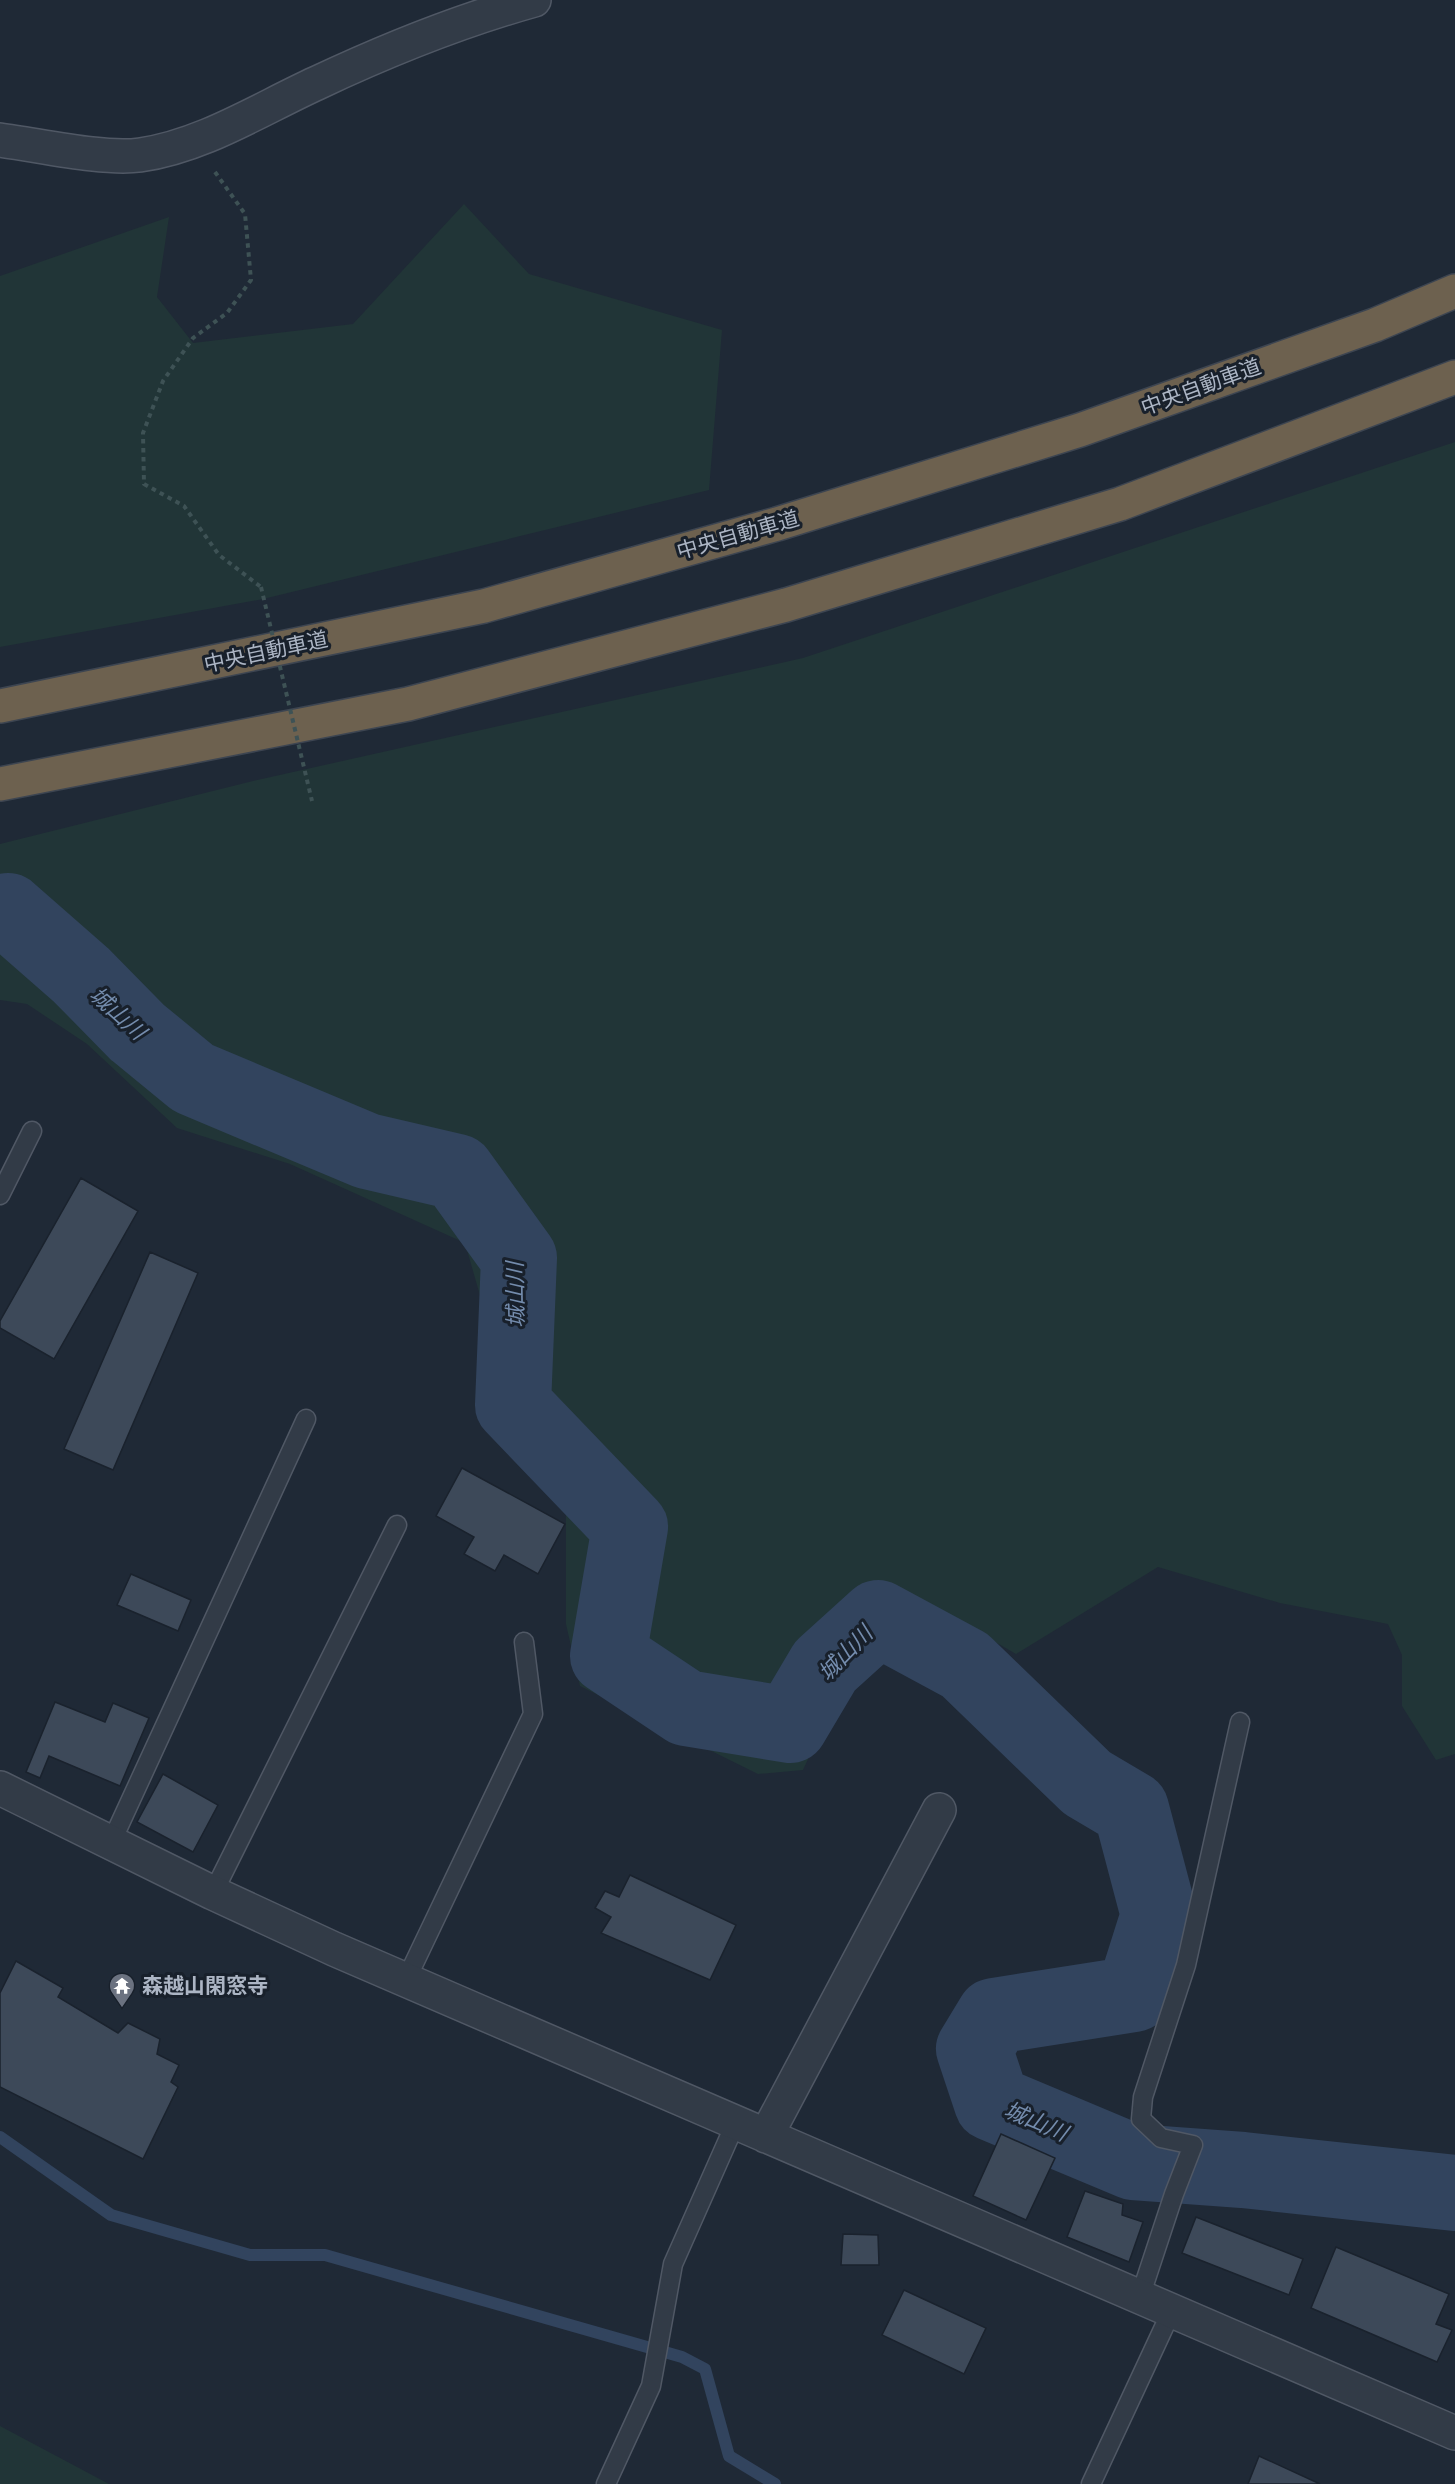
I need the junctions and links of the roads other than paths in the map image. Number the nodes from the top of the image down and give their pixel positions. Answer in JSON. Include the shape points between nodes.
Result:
{"nodes":[{"id":1,"x":534,"y":0,"type":"edge"},
{"id":2,"x":481,"y":8,"type":"edge"},
{"id":3,"x":0,"y":140,"type":"edge"},
{"id":4,"x":1455,"y":291,"type":"edge"},
{"id":5,"x":1455,"y":377,"type":"edge"},
{"id":6,"x":0,"y":706,"type":"edge"},
{"id":7,"x":0,"y":784,"type":"edge"},
{"id":8,"x":32,"y":1131,"type":"dead end"},
{"id":9,"x":0,"y":1195,"type":"edge"},
{"id":10,"x":306,"y":1419,"type":"dead end"},
{"id":11,"x":397,"y":1525,"type":"dead end"},
{"id":12,"x":524,"y":1642,"type":"dead end"},
{"id":13,"x":1240,"y":1722,"type":"dead end"},
{"id":14,"x":0,"y":1788,"type":"edge"},
{"id":15,"x":939,"y":1810,"type":"dead end"},
{"id":16,"x":111,"y":1843,"type":"junction"},
{"id":17,"x":213,"y":1893,"type":"junction"},
{"id":18,"x":406,"y":1980,"type":"junction"},
{"id":19,"x":736,"y":2121,"type":"junction"},
{"id":20,"x":766,"y":2136,"type":"junction"},
{"id":21,"x":1140,"y":2297,"type":"junction"},
{"id":22,"x":1172,"y":2310,"type":"junction"},
{"id":23,"x":1455,"y":2433,"type":"edge"},
{"id":24,"x":606,"y":2484,"type":"edge"},
{"id":25,"x":1091,"y":2484,"type":"edge"}],
"edges":[{"from":1,"to":2,"type":"street"},
{"from":2,"to":3,"type":"street","via":[[193,142],[139,155]]},
{"from":4,"to":6,"type":"highway","name":"中央自動車道","via":[[1375,324],[1080,430],[777,524],[484,606]]},
{"from":5,"to":7,"type":"highway","via":[[1120,504],[786,605],[408,704]]},
{"from":8,"to":9,"type":"lane"},
{"from":10,"to":16,"type":"lane"},
{"from":11,"to":17,"type":"lane"},
{"from":12,"to":18,"type":"lane","via":[[533,1714]]},
{"from":13,"to":21,"type":"lane","via":[[1186,1965],[1143,2097],[1141,2120],[1161,2138],[1193,2145]]},
{"from":14,"to":16,"type":"street"},
{"from":15,"to":20,"type":"street"},
{"from":16,"to":17,"type":"street"},
{"from":17,"to":18,"type":"street"},
{"from":18,"to":19,"type":"street"},
{"from":19,"to":20,"type":"street"},
{"from":19,"to":24,"type":"lane","via":[[673,2264],[652,2377]]},
{"from":20,"to":21,"type":"street"},
{"from":21,"to":22,"type":"street"},
{"from":22,"to":23,"type":"street"},
{"from":22,"to":25,"type":"lane"}]}
